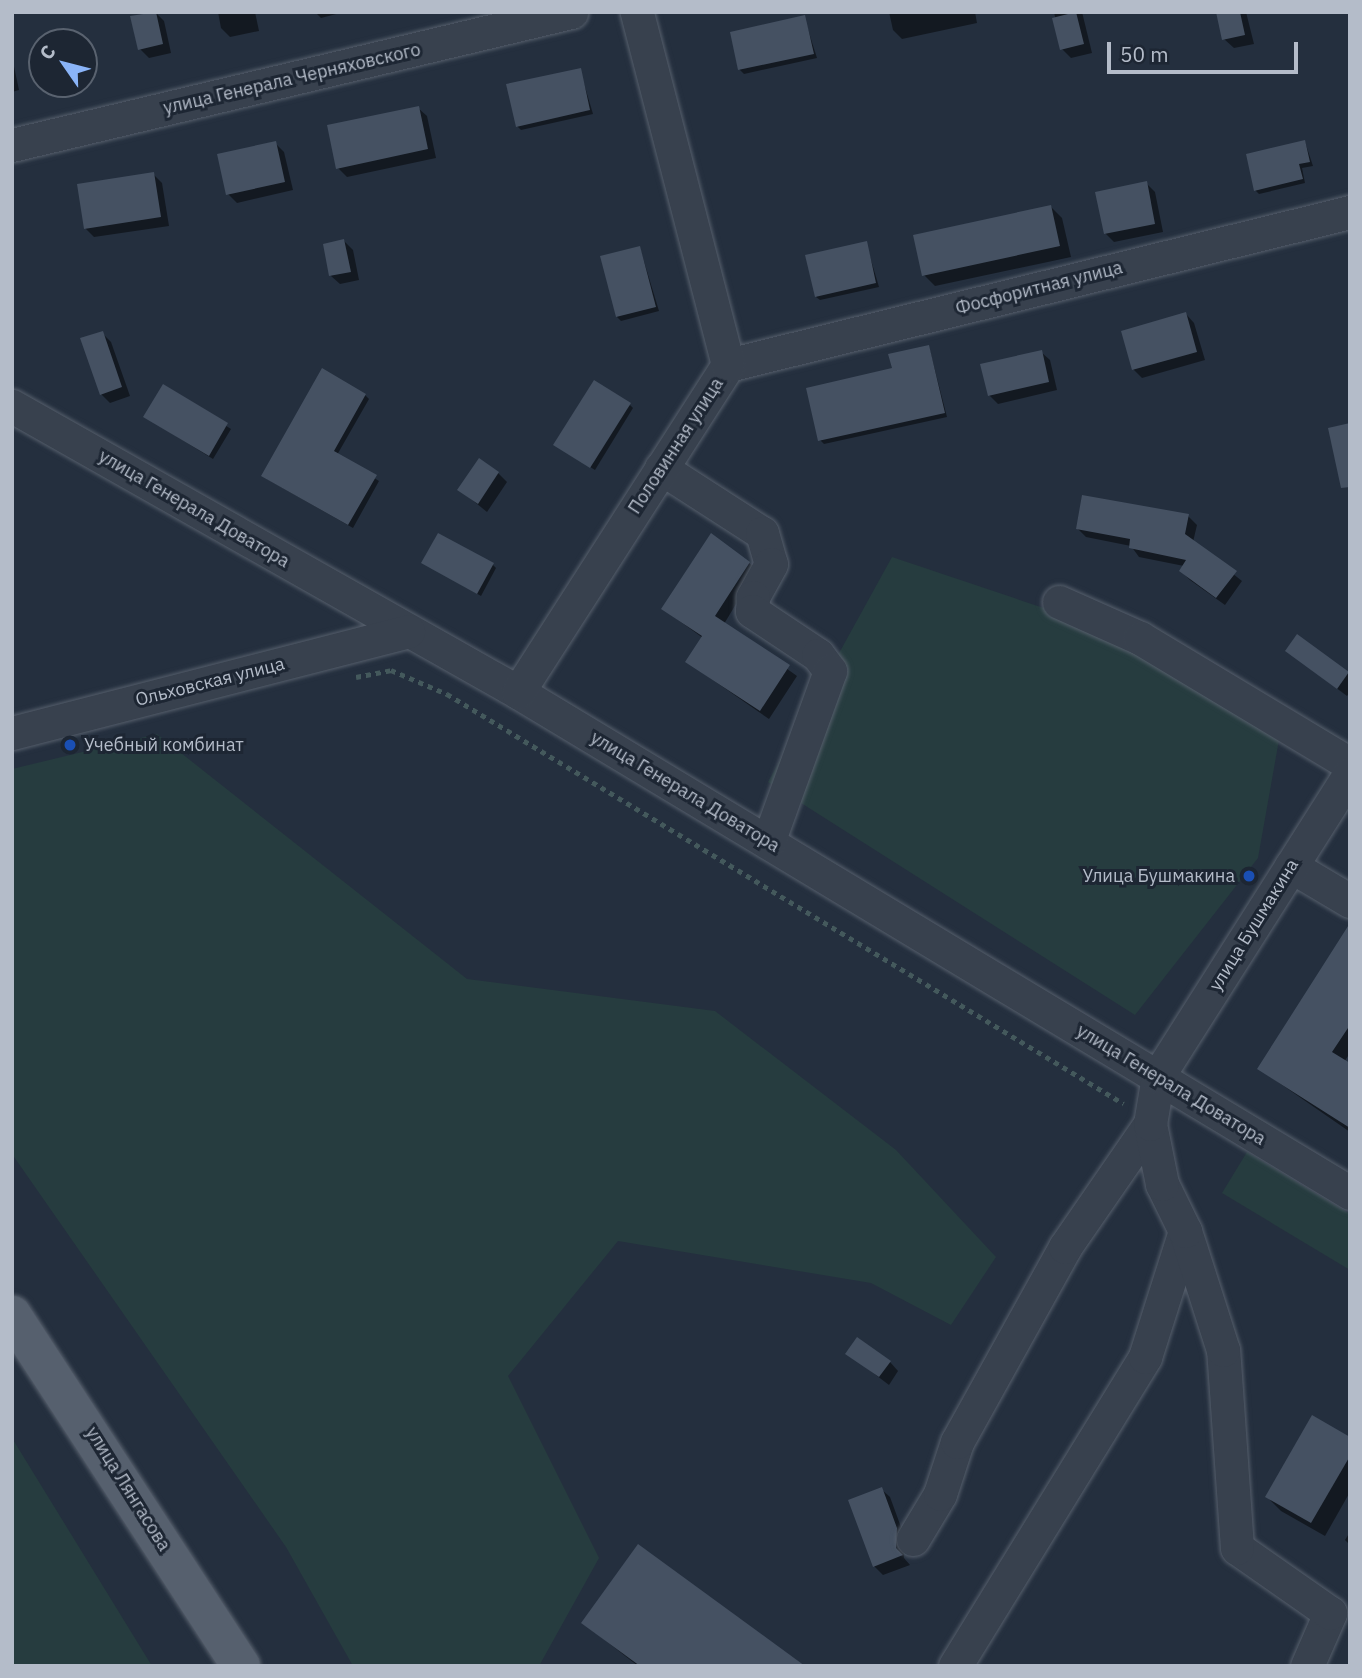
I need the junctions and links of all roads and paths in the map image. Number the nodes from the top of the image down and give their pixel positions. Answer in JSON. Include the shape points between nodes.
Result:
{"nodes":[{"id":1,"x":571,"y":12,"type":"edge"},
{"id":2,"x":637,"y":12,"type":"edge"},
{"id":3,"x":12,"y":145,"type":"edge"},
{"id":4,"x":1350,"y":212,"type":"edge"},
{"id":5,"x":728,"y":365,"type":"junction"},
{"id":6,"x":12,"y":406,"type":"edge"},
{"id":7,"x":661,"y":468,"type":"junction"},
{"id":8,"x":1059,"y":602,"type":"dead end"},
{"id":9,"x":408,"y":631,"type":"junction"},
{"id":10,"x":341,"y":680,"type":"dead end"},
{"id":11,"x":518,"y":692,"type":"junction"},
{"id":12,"x":12,"y":733,"type":"edge"},
{"id":13,"x":1350,"y":764,"type":"edge"},
{"id":14,"x":1350,"y":774,"type":"edge"},
{"id":15,"x":768,"y":842,"type":"junction"},
{"id":16,"x":1292,"y":866,"type":"junction"},
{"id":17,"x":1350,"y":901,"type":"edge"},
{"id":18,"x":1158,"y":1076,"type":"junction"},
{"id":19,"x":1150,"y":1124,"type":"junction"},
{"id":20,"x":1350,"y":1193,"type":"edge"},
{"id":21,"x":1185,"y":1231,"type":"junction"},
{"id":22,"x":12,"y":1315,"type":"edge"},
{"id":23,"x":914,"y":1539,"type":"dead end"},
{"id":24,"x":241,"y":1666,"type":"edge"},
{"id":25,"x":955,"y":1666,"type":"edge"},
{"id":26,"x":1307,"y":1666,"type":"edge"}],
"edges":[{"from":1,"to":3,"type":"street","name":"улица Генерала Черняховского"},
{"from":2,"to":5,"type":"street","name":"Половинная улица"},
{"from":4,"to":5,"type":"street","name":"Фосфоритная улица"},
{"from":5,"to":7,"type":"street","name":"Половинная улица"},
{"from":6,"to":9,"type":"street","name":"улица Генерала Доватора"},
{"from":7,"to":11,"type":"street","name":"Половинная улица"},
{"from":7,"to":15,"type":"street","via":[[762,533],[771,564],[753,597],[752,611],[818,655],[830,671]]},
{"from":8,"to":13,"type":"street","via":[[1140,638]]},
{"from":9,"to":11,"type":"street","name":"улица Генерала Доватора"},
{"from":9,"to":12,"type":"street","name":"Ольховская улица"},
{"from":10,"to":18,"type":"path","via":[[391,670],[447,694],[1134,1110]]},
{"from":11,"to":15,"type":"street","name":"улица Генерала Доватора"},
{"from":14,"to":16,"type":"street","name":"улица Бушмакина"},
{"from":15,"to":18,"type":"street","name":"улица Генерала Доватора"},
{"from":16,"to":17,"type":"street"},
{"from":16,"to":18,"type":"street","name":"улица Бушмакина"},
{"from":18,"to":19,"type":"street"},
{"from":18,"to":20,"type":"street","name":"улица Генерала Доватора"},
{"from":19,"to":21,"type":"street","via":[[1161,1184]]},
{"from":19,"to":23,"type":"street","via":[[1065,1247],[957,1441],[940,1494]]},
{"from":21,"to":25,"type":"street","via":[[1145,1357]]},
{"from":21,"to":26,"type":"street","via":[[1223,1350],[1237,1548],[1330,1614]]},
{"from":22,"to":24,"type":"main road","name":"улица Лянгасова"}]}
